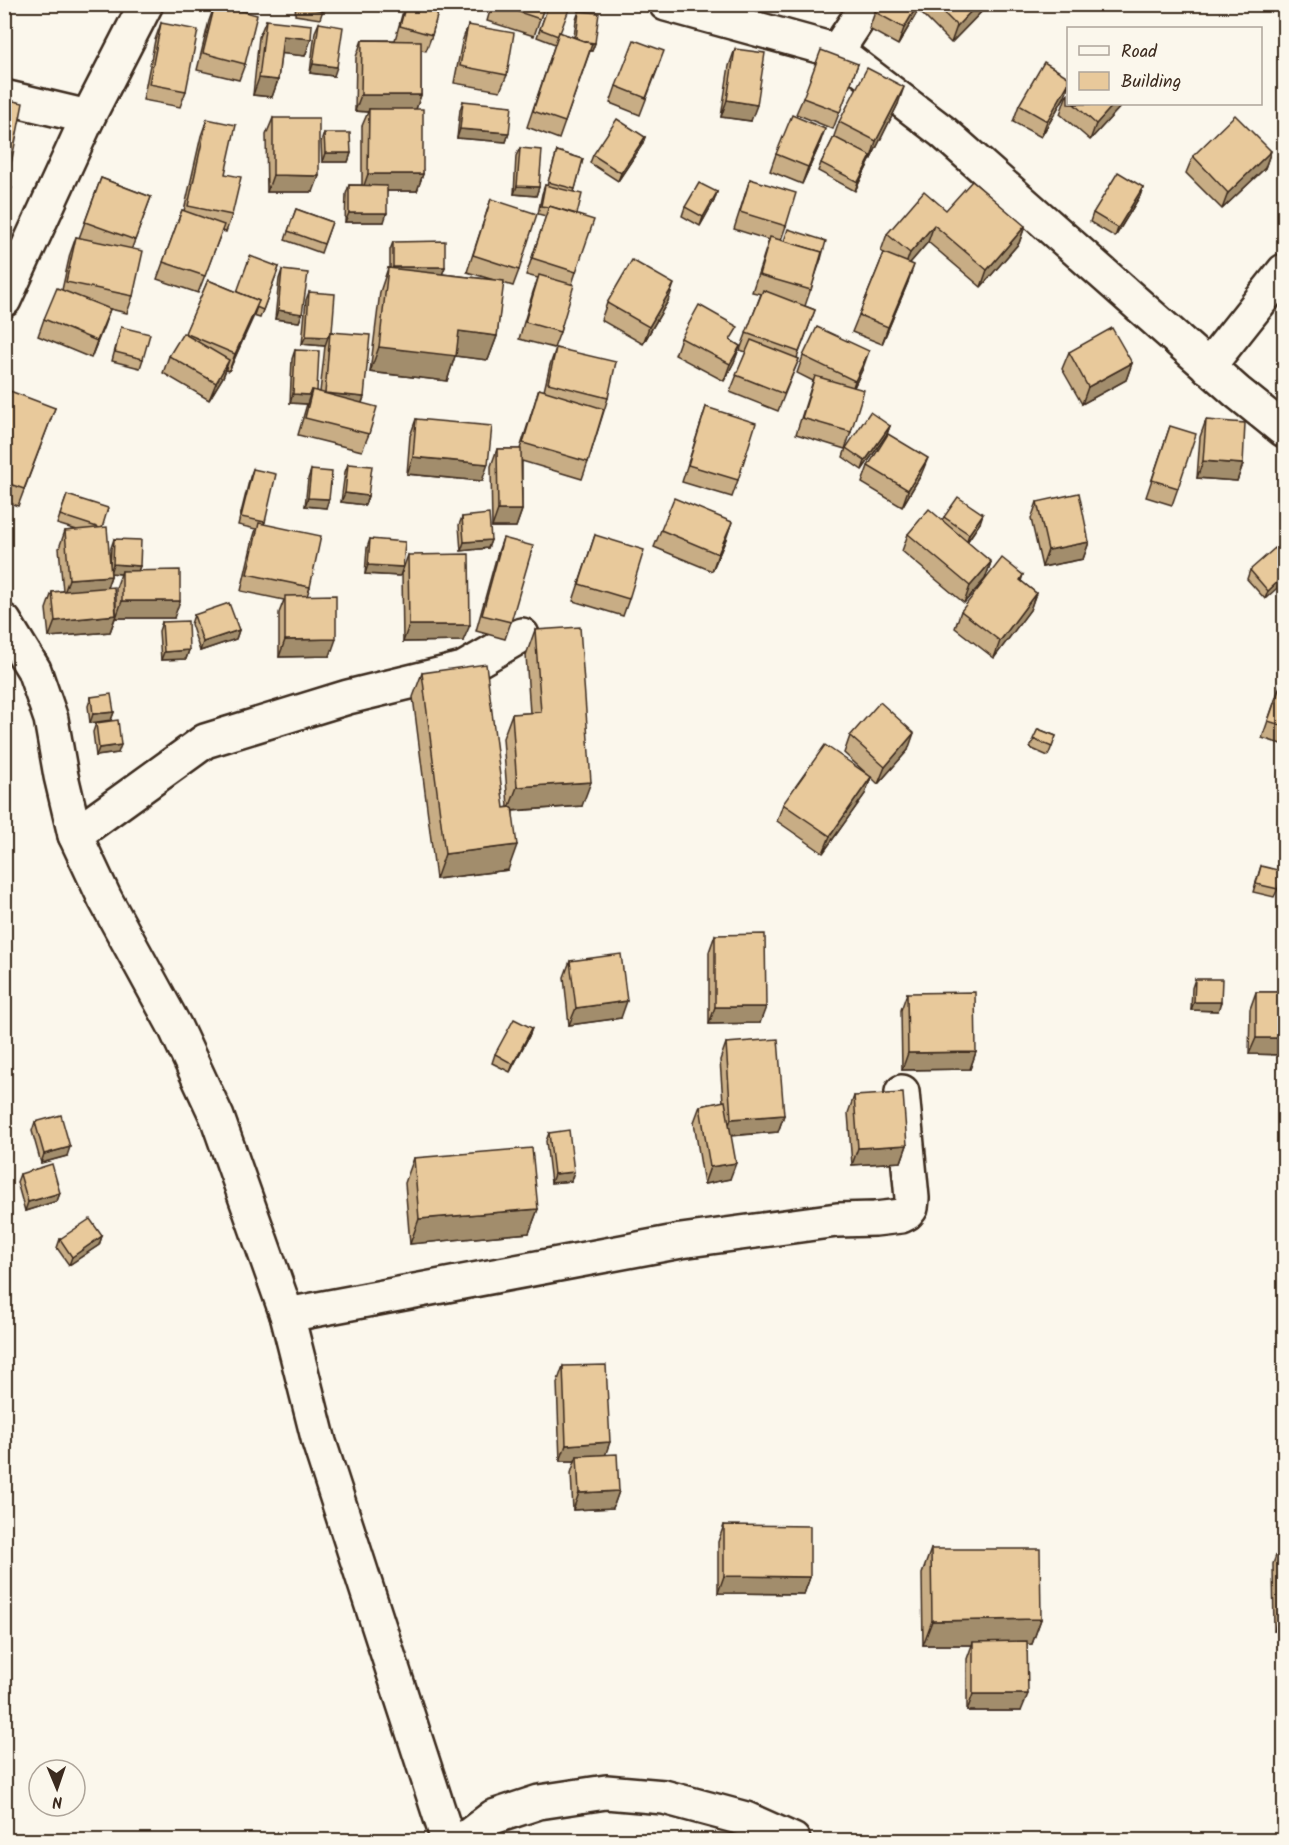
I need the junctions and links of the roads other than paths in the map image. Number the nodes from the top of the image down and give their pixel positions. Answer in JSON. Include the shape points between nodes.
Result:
{"nodes":[{"id":1,"x":147,"y":4,"type":"edge"},
{"id":2,"x":666,"y":4,"type":"edge"},
{"id":3,"x":868,"y":4,"type":"edge"},
{"id":4,"x":837,"y":51,"type":"junction"},
{"id":5,"x":4,"y":97,"type":"edge"},
{"id":6,"x":88,"y":117,"type":"junction"},
{"id":7,"x":1284,"y":271,"type":"edge"},
{"id":8,"x":4,"y":300,"type":"edge"},
{"id":9,"x":1208,"y":367,"type":"junction"},
{"id":10,"x":1284,"y":430,"type":"edge"},
{"id":11,"x":4,"y":621,"type":"edge"},
{"id":12,"x":522,"y":635,"type":"dead end"},
{"id":13,"x":75,"y":835,"type":"junction"},
{"id":14,"x":902,"y":1092,"type":"edge"},
{"id":15,"x":287,"y":1315,"type":"junction"},
{"id":16,"x":448,"y":1840,"type":"edge"},
{"id":17,"x":463,"y":1840,"type":"edge"},
{"id":18,"x":793,"y":1840,"type":"edge"}],
"edges":[{"from":1,"to":6,"type":"street"},
{"from":2,"to":4,"type":"street"},
{"from":3,"to":4,"type":"street"},
{"from":4,"to":9,"type":"street","via":[[943,132]]},
{"from":5,"to":6,"type":"street"},
{"from":6,"to":8,"type":"street"},
{"from":7,"to":9,"type":"street"},
{"from":9,"to":10,"type":"street"},
{"from":11,"to":13,"type":"street","via":[[34,670],[51,719]]},
{"from":12,"to":13,"type":"street","via":[[463,669],[348,697],[205,741]]},
{"from":13,"to":15,"type":"street","via":[[217,1117]]},
{"from":14,"to":15,"type":"street","via":[[912,1198],[907,1213],[901,1216],[837,1220],[681,1241]]},
{"from":15,"to":16,"type":"street","via":[[319,1442]]},
{"from":17,"to":18,"type":"street","via":[[493,1817],[539,1802],[606,1792],[664,1797],[746,1819]]}]}
